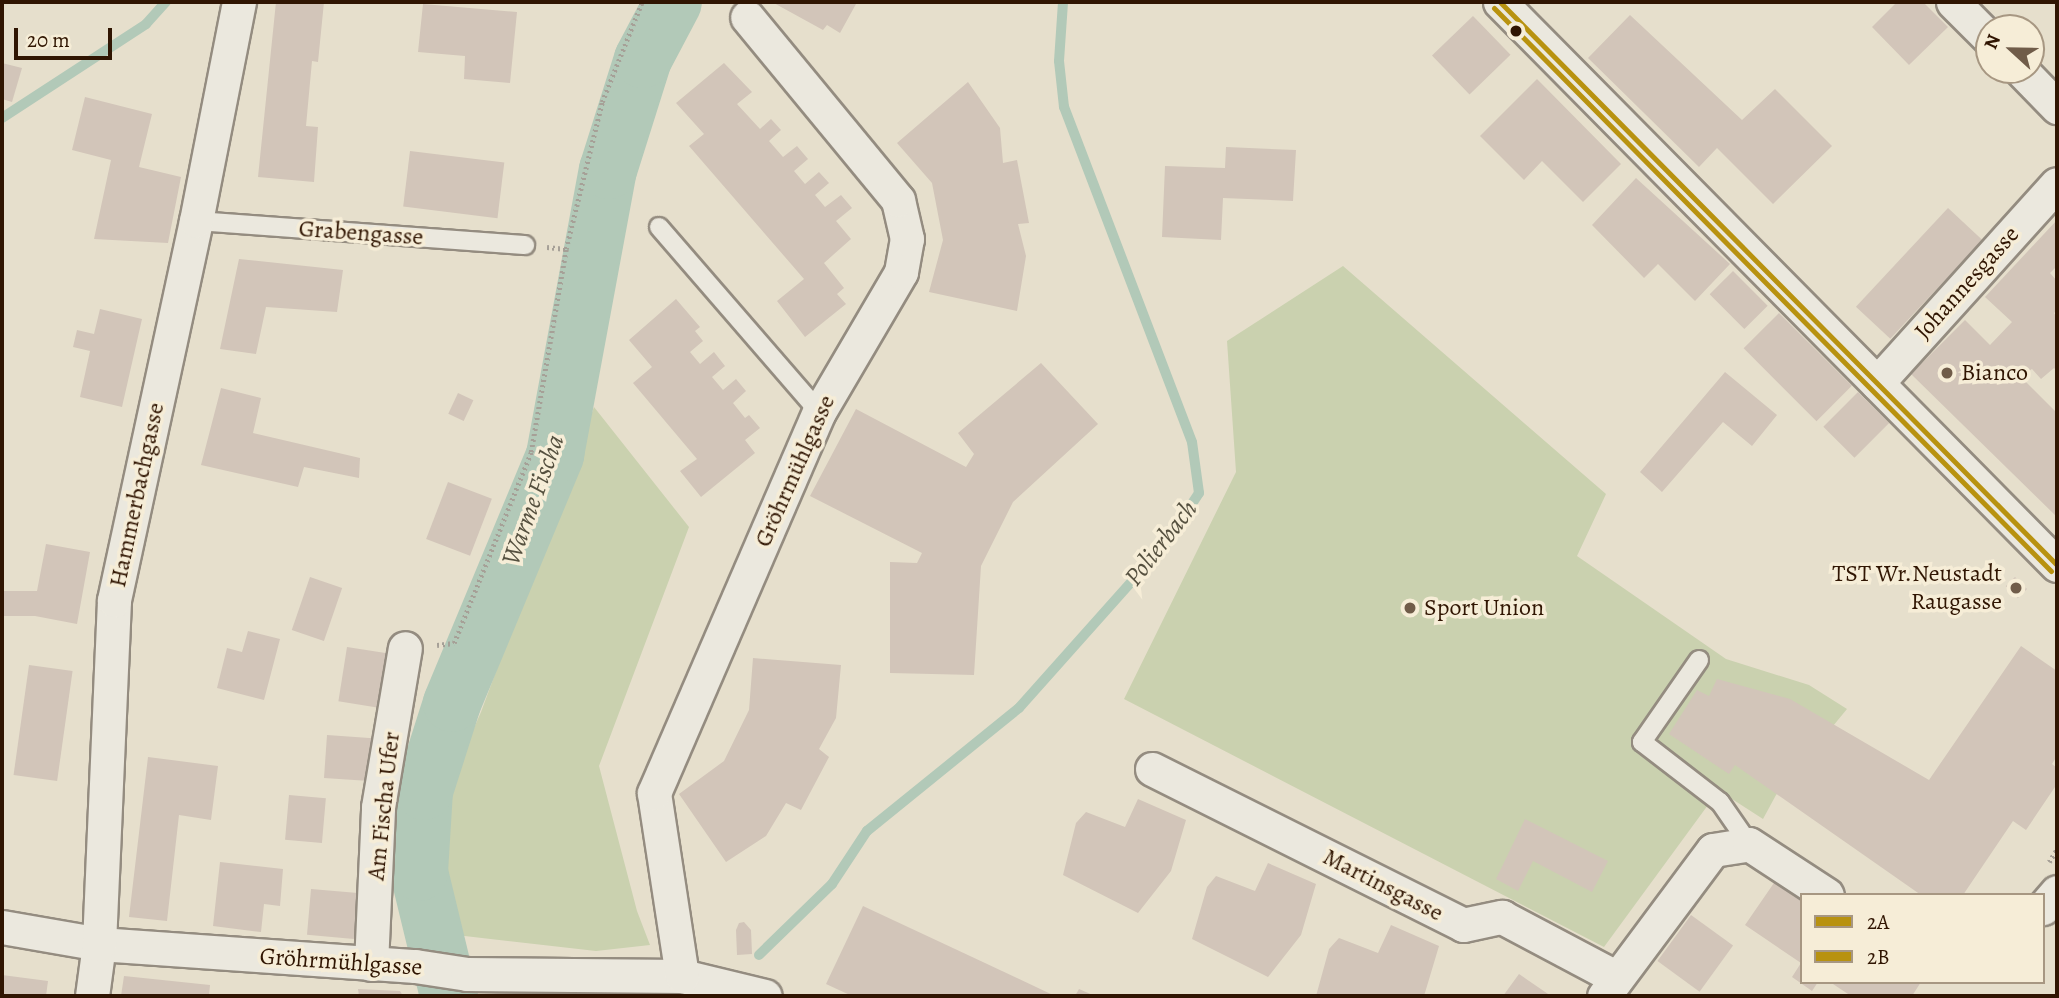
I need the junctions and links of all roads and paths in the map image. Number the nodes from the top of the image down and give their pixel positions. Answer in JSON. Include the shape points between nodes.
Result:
{"nodes":[{"id":1,"x":239,"y":2,"type":"edge"},
{"id":2,"x":642,"y":2,"type":"edge"},
{"id":3,"x":1500,"y":2,"type":"edge"},
{"id":4,"x":1953,"y":2,"type":"edge"},
{"id":5,"x":747,"y":17,"type":"dead end"},
{"id":6,"x":1975,"y":24,"type":"edge"},
{"id":7,"x":2035,"y":84,"type":"edge"},
{"id":8,"x":2057,"y":107,"type":"edge"},
{"id":9,"x":2057,"y":184,"type":"edge"},
{"id":10,"x":196,"y":221,"type":"junction"},
{"id":11,"x":659,"y":227,"type":"dead end"},
{"id":12,"x":525,"y":245,"type":"dead end"},
{"id":13,"x":1877,"y":383,"type":"junction"},
{"id":14,"x":819,"y":412,"type":"junction"},
{"id":15,"x":2057,"y":565,"type":"edge"},
{"id":16,"x":405,"y":648,"type":"joint"},
{"id":17,"x":1699,"y":660,"type":"dead end"},
{"id":18,"x":1152,"y":769,"type":"dead end"},
{"id":19,"x":1749,"y":844,"type":"junction"},
{"id":20,"x":2057,"y":892,"type":"edge"},
{"id":21,"x":1824,"y":893,"type":"edge"},
{"id":22,"x":2045,"y":906,"type":"edge"},
{"id":23,"x":2,"y":927,"type":"edge"},
{"id":24,"x":99,"y":944,"type":"junction"},
{"id":25,"x":371,"y":964,"type":"junction"},
{"id":26,"x":682,"y":976,"type":"junction"},
{"id":27,"x":419,"y":981,"type":"edge"},
{"id":28,"x":468,"y":985,"type":"edge"},
{"id":29,"x":1610,"y":987,"type":"edge"},
{"id":30,"x":92,"y":996,"type":"edge"},
{"id":31,"x":765,"y":996,"type":"edge"}],
"edges":[{"from":1,"to":10,"type":"street","name":"Hammerbachgasse"},
{"from":2,"to":16,"type":"path","via":[[602,102],[582,182],[531,452],[454,643]]},
{"from":3,"to":13,"type":"street"},
{"from":4,"to":6,"type":"street"},
{"from":5,"to":14,"type":"street","name":"Gröhrmühlgasse","via":[[898,200],[907,239],[901,272]]},
{"from":7,"to":8,"type":"street"},
{"from":9,"to":13,"type":"street","name":"Johannesgasse"},
{"from":10,"to":12,"type":"lane","name":"Grabengasse"},
{"from":10,"to":24,"type":"street","name":"Hammerbachgasse","via":[[114,600]]},
{"from":11,"to":14,"type":"lane"},
{"from":13,"to":15,"type":"street"},
{"from":14,"to":26,"type":"street","name":"Gröhrmühlgasse","via":[[654,793]]},
{"from":16,"to":25,"type":"street","name":"Am Fischa Ufer","via":[[378,807]]},
{"from":17,"to":19,"type":"lane","via":[[1642,742],[1720,802]]},
{"from":18,"to":29,"type":"street","name":"Martinsgasse","via":[[1462,925],[1502,917]]},
{"from":19,"to":21,"type":"street"},
{"from":19,"to":29,"type":"street","name":"Martinsgasse","via":[[1713,850]]},
{"from":20,"to":22,"type":"street"},
{"from":23,"to":24,"type":"street","name":"Gröhrmühlgasse"},
{"from":24,"to":25,"type":"street","name":"Gröhrmühlgasse"},
{"from":24,"to":30,"type":"street","name":"Hammerbachgasse"},
{"from":25,"to":27,"type":"street","name":"Gröhrmühlgasse"},
{"from":26,"to":28,"type":"street","name":"Gröhrmühlgasse"},
{"from":26,"to":31,"type":"street","name":"Gröhrmühlgasse"},
{"from":27,"to":28,"type":"street","name":"Gröhrmühlgasse"}]}
